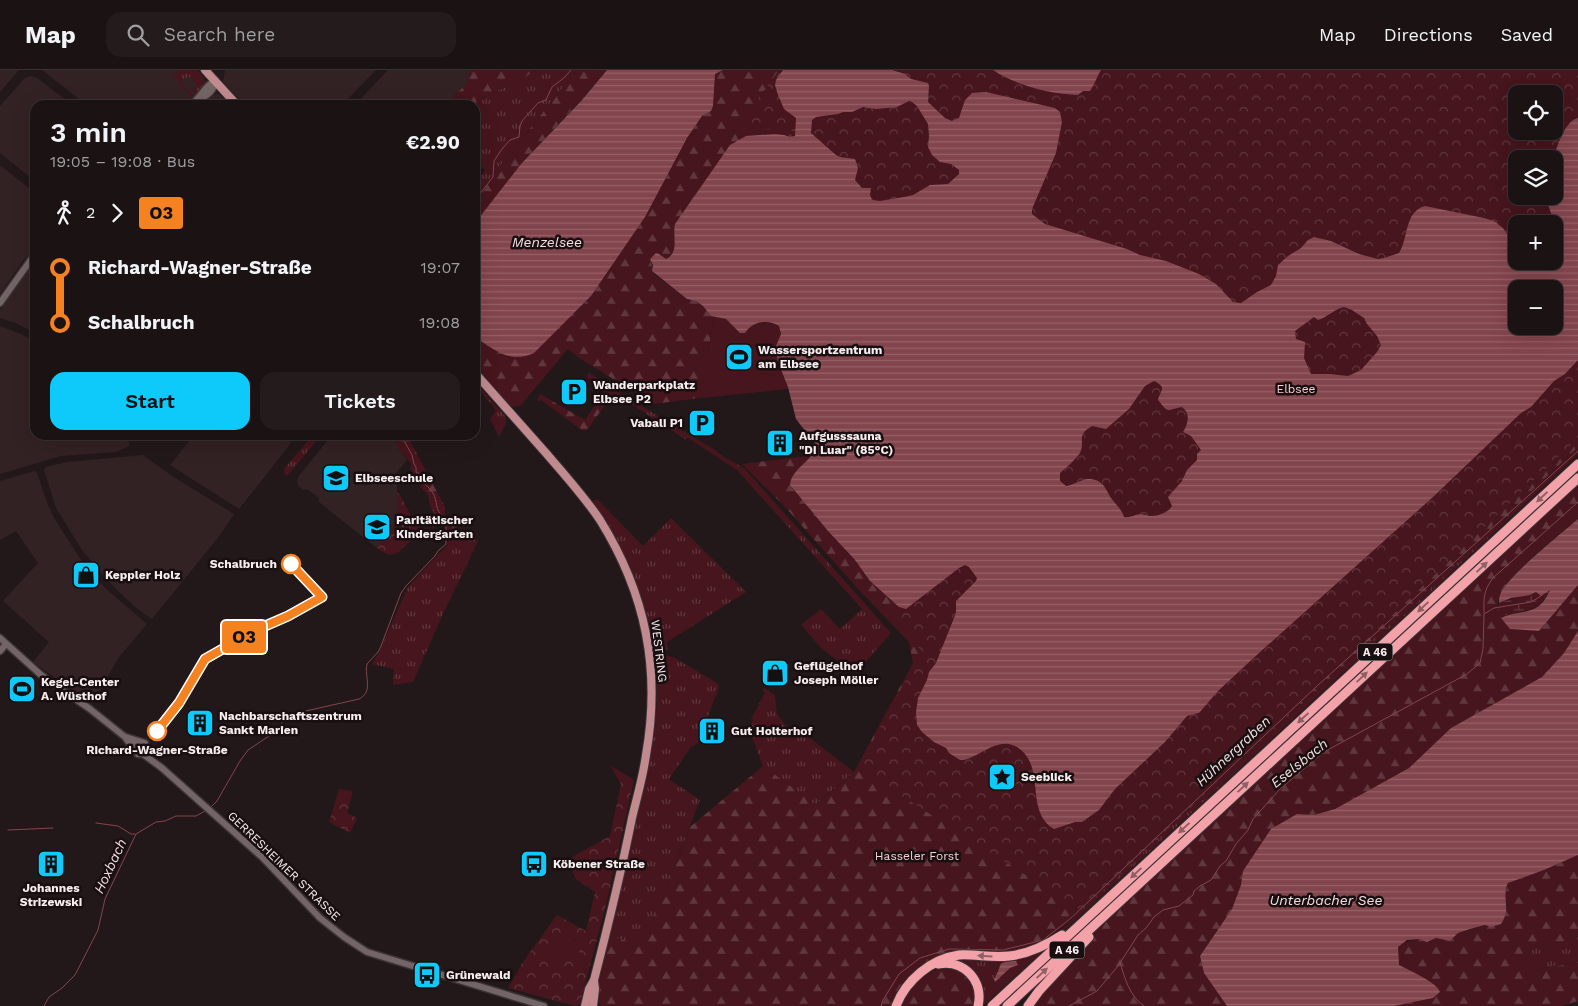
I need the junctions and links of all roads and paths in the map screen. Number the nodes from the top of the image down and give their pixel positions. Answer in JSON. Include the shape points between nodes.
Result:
{"nodes":[{"id":1,"x":205,"y":70,"type":"edge"},
{"id":2,"x":215,"y":80,"type":"junction"},
{"id":3,"x":197,"y":100,"type":"edge"},
{"id":4,"x":233,"y":100,"type":"edge"},
{"id":5,"x":30,"y":261,"type":"edge"},
{"id":6,"x":0,"y":303,"type":"edge"},
{"id":7,"x":480,"y":379,"type":"edge"},
{"id":8,"x":1578,"y":464,"type":"edge"},
{"id":9,"x":1578,"y":478,"type":"edge"},
{"id":10,"x":0,"y":638,"type":"edge"},
{"id":11,"x":6,"y":644,"type":"junction"},
{"id":12,"x":0,"y":651,"type":"edge"},
{"id":13,"x":135,"y":744,"type":"junction"},
{"id":14,"x":145,"y":752,"type":"junction"},
{"id":15,"x":1127,"y":895,"type":"junction"},
{"id":16,"x":1079,"y":925,"type":"junction"},
{"id":17,"x":928,"y":967,"type":"junction"},
{"id":18,"x":594,"y":980,"type":"junction"},
{"id":19,"x":593,"y":1002,"type":"edge"},
{"id":20,"x":544,"y":1006,"type":"edge"},
{"id":21,"x":585,"y":1006,"type":"edge"},
{"id":22,"x":598,"y":1006,"type":"edge"},
{"id":23,"x":896,"y":1006,"type":"edge"},
{"id":24,"x":978,"y":1006,"type":"edge"},
{"id":25,"x":992,"y":1006,"type":"edge"},
{"id":26,"x":1007,"y":1006,"type":"edge"},
{"id":27,"x":1028,"y":1006,"type":"edge"}],
"edges":[{"from":1,"to":2,"type":"main road"},
{"from":2,"to":3,"type":"street","via":[[212,90]]},
{"from":2,"to":4,"type":"main road"},
{"from":5,"to":6,"type":"street"},
{"from":7,"to":18,"type":"main road","name":"WESTRING","via":[[599,519],[628,573],[647,635],[652,697],[646,756]]},
{"from":8,"to":16,"type":"highway","number":"A 46","one_way":true},
{"from":15,"to":9,"type":"highway","number":"A 46","one_way":true},
{"from":10,"to":11,"type":"street"},
{"from":11,"to":12,"type":"street"},
{"from":11,"to":13,"type":"street","via":[[41,675]]},
{"from":13,"to":14,"type":"street","via":[[136,753]]},
{"from":13,"to":14,"type":"street","via":[[146,742]]},
{"from":14,"to":20,"type":"street","name":"GERRESHEIMER STRASSE","via":[[262,857],[316,914],[361,949]]},
{"from":26,"to":15,"type":"highway","number":"A 46","one_way":true},
{"from":15,"to":27,"type":"highway","via":[[1125,903],[1086,940]]},
{"from":16,"to":17,"type":"highway","one_way":true,"via":[[1031,951],[1007,956],[960,955]]},
{"from":16,"to":25,"type":"highway","number":"A 46"},
{"from":17,"to":23,"type":"highway","via":[[909,984]]},
{"from":17,"to":24,"type":"highway","via":[[948,963],[968,971],[977,983]]},
{"from":18,"to":19,"type":"main road","name":"WESTRING"},
{"from":18,"to":21,"type":"main road","name":"WESTRING"},
{"from":19,"to":22,"type":"main road"}]}
